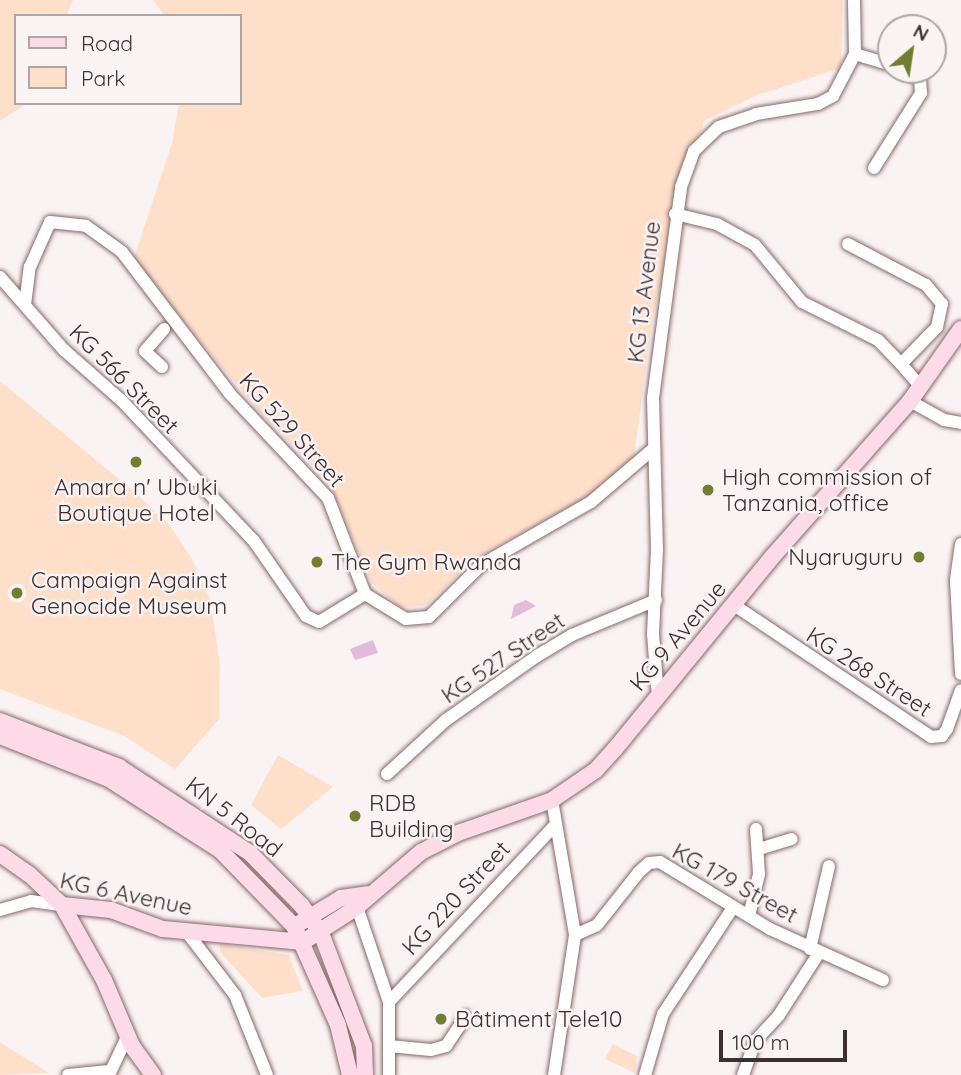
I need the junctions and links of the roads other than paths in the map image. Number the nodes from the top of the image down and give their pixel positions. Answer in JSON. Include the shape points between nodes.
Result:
{"nodes":[{"id":1,"x":843,"y":0,"type":"edge"},
{"id":2,"x":855,"y":4,"type":"edge"},
{"id":3,"x":855,"y":54,"type":"junction"},
{"id":4,"x":877,"y":61,"type":"edge"},
{"id":5,"x":920,"y":84,"type":"edge"},
{"id":6,"x":874,"y":169,"type":"dead end"},
{"id":7,"x":675,"y":214,"type":"junction"},
{"id":8,"x":848,"y":244,"type":"dead end"},
{"id":9,"x":30,"y":267,"type":"junction"},
{"id":10,"x":0,"y":277,"type":"edge"},
{"id":11,"x":10,"y":287,"type":"junction"},
{"id":12,"x":25,"y":304,"type":"junction"},
{"id":13,"x":164,"y":329,"type":"dead end"},
{"id":14,"x":961,"y":329,"type":"edge"},
{"id":15,"x":901,"y":364,"type":"junction"},
{"id":16,"x":162,"y":367,"type":"dead end"},
{"id":17,"x":920,"y":386,"type":"junction"},
{"id":18,"x":910,"y":401,"type":"junction"},
{"id":19,"x":961,"y":423,"type":"edge"},
{"id":20,"x":653,"y":449,"type":"junction"},
{"id":21,"x":960,"y":549,"type":"edge"},
{"id":22,"x":365,"y":594,"type":"junction"},
{"id":23,"x":656,"y":600,"type":"junction"},
{"id":24,"x":734,"y":606,"type":"junction"},
{"id":25,"x":961,"y":674,"type":"edge"},
{"id":26,"x":961,"y":690,"type":"edge"},
{"id":27,"x":658,"y":696,"type":"junction"},
{"id":28,"x":0,"y":721,"type":"edge"},
{"id":29,"x":0,"y":736,"type":"edge"},
{"id":30,"x":387,"y":774,"type":"dead end"},
{"id":31,"x":552,"y":800,"type":"junction"},
{"id":32,"x":555,"y":825,"type":"junction"},
{"id":33,"x":756,"y":830,"type":"dead end"},
{"id":34,"x":792,"y":839,"type":"dead end"},
{"id":35,"x":759,"y":849,"type":"junction"},
{"id":36,"x":0,"y":854,"type":"edge"},
{"id":37,"x":830,"y":866,"type":"dead end"},
{"id":38,"x":362,"y":901,"type":"junction"},
{"id":39,"x":62,"y":905,"type":"junction"},
{"id":40,"x":732,"y":909,"type":"junction"},
{"id":41,"x":0,"y":910,"type":"edge"},
{"id":42,"x":749,"y":916,"type":"junction"},
{"id":43,"x":310,"y":918,"type":"junction"},
{"id":44,"x":186,"y":931,"type":"junction"},
{"id":45,"x":321,"y":933,"type":"junction"},
{"id":46,"x":294,"y":935,"type":"junction"},
{"id":47,"x":575,"y":935,"type":"junction"},
{"id":48,"x":815,"y":951,"type":"junction"},
{"id":49,"x":883,"y":980,"type":"dead end"},
{"id":50,"x":389,"y":1002,"type":"junction"},
{"id":51,"x":466,"y":1016,"type":"dead end"},
{"id":52,"x":127,"y":1037,"type":"junction"},
{"id":53,"x":389,"y":1045,"type":"junction"},
{"id":54,"x":109,"y":1073,"type":"edge"},
{"id":55,"x":68,"y":1075,"type":"edge"},
{"id":56,"x":153,"y":1075,"type":"edge"},
{"id":57,"x":267,"y":1075,"type":"edge"},
{"id":58,"x":350,"y":1075,"type":"edge"},
{"id":59,"x":365,"y":1075,"type":"edge"},
{"id":60,"x":389,"y":1075,"type":"edge"},
{"id":61,"x":554,"y":1075,"type":"edge"},
{"id":62,"x":645,"y":1075,"type":"edge"},
{"id":63,"x":743,"y":1075,"type":"edge"}],
"edges":[{"from":1,"to":2,"type":"street"},
{"from":2,"to":3,"type":"street","name":"KG 13 Avenue"},
{"from":3,"to":4,"type":"street"},
{"from":3,"to":7,"type":"street","name":"KG 13 Avenue","via":[[828,100],[737,119],[702,140],[688,161]]},
{"from":5,"to":6,"type":"street","via":[[921,93]]},
{"from":7,"to":15,"type":"street","via":[[717,224],[755,244],[803,302],[878,340]]},
{"from":7,"to":20,"type":"street","name":"KG 13 Avenue","via":[[658,337]]},
{"from":8,"to":15,"type":"street","via":[[926,285],[942,304],[937,327]]},
{"from":9,"to":11,"type":"street"},
{"from":9,"to":12,"type":"street"},
{"from":9,"to":22,"type":"street","name":"KG 529 Street","via":[[45,226],[56,220],[86,226],[122,252],[230,394],[328,498]]},
{"from":10,"to":11,"type":"street","name":"KG 566 Street"},
{"from":11,"to":12,"type":"street","name":"KG 566 Street"},
{"from":12,"to":22,"type":"street","name":"KG 566 Street","via":[[64,350],[121,400],[254,541],[312,621],[327,618]]},
{"from":13,"to":16,"type":"street","via":[[145,351]]},
{"from":14,"to":17,"type":"main road","name":"KG 9 Avenue"},
{"from":15,"to":17,"type":"street"},
{"from":17,"to":18,"type":"main road","name":"KG 9 Avenue"},
{"from":18,"to":19,"type":"street","via":[[944,420]]},
{"from":18,"to":24,"type":"main road","name":"KG 9 Avenue"},
{"from":20,"to":22,"type":"street","via":[[591,502],[481,565],[429,617],[406,620]]},
{"from":20,"to":23,"type":"street","name":"KG 13 Avenue"},
{"from":21,"to":25,"type":"street"},
{"from":23,"to":27,"type":"street","name":"KG 13 Avenue","via":[[653,634]]},
{"from":23,"to":30,"type":"street","name":"KG 527 Street","via":[[581,631],[537,656],[446,720]]},
{"from":24,"to":26,"type":"street","name":"KG 268 Street","via":[[931,737],[937,738],[947,729]]},
{"from":24,"to":27,"type":"main road","name":"KG 9 Avenue"},
{"from":27,"to":31,"type":"main road","name":"KG 9 Avenue","via":[[596,770]]},
{"from":28,"to":43,"type":"main road","name":"KN 5 Road","via":[[87,753],[153,786],[250,853]]},
{"from":29,"to":46,"type":"main road","name":"KN 5 Road","via":[[109,779],[182,822],[220,850]]},
{"from":31,"to":32,"type":"street"},
{"from":31,"to":38,"type":"main road","name":"KG 9 Avenue","via":[[458,833],[421,852]]},
{"from":32,"to":47,"type":"street"},
{"from":32,"to":50,"type":"street","name":"KG 220 Street"},
{"from":33,"to":35,"type":"street"},
{"from":34,"to":35,"type":"street"},
{"from":35,"to":42,"type":"street"},
{"from":36,"to":39,"type":"main road"},
{"from":37,"to":48,"type":"street"},
{"from":38,"to":43,"type":"main road","name":"KG 9 Avenue","via":[[341,898]]},
{"from":38,"to":45,"type":"main road","name":"KG 9 Avenue"},
{"from":38,"to":50,"type":"street"},
{"from":39,"to":41,"type":"street","name":"KG 6 Avenue","via":[[31,901]]},
{"from":39,"to":44,"type":"main road","name":"KG 6 Avenue","via":[[111,910],[163,929]]},
{"from":39,"to":52,"type":"main road","via":[[104,980]]},
{"from":40,"to":42,"type":"street","name":"KG 179 Street"},
{"from":40,"to":47,"type":"street","name":"KG 179 Street","via":[[652,862],[597,925]]},
{"from":40,"to":62,"type":"street","via":[[663,1014]]},
{"from":42,"to":48,"type":"street","name":"KG 179 Street"},
{"from":43,"to":45,"type":"main road","name":"KN 5 Road"},
{"from":43,"to":46,"type":"main road","name":"KG 9 Avenue"},
{"from":44,"to":46,"type":"main road","name":"KG 6 Avenue"},
{"from":44,"to":57,"type":"street","via":[[235,995]]},
{"from":45,"to":46,"type":"main road","name":"KG 9 Avenue"},
{"from":45,"to":59,"type":"main road","name":"KN 5 Road","via":[[364,1046]]},
{"from":46,"to":58,"type":"main road","name":"KN 5 Road","via":[[338,1025]]},
{"from":47,"to":61,"type":"street"},
{"from":48,"to":49,"type":"street","name":"KG 179 Street"},
{"from":48,"to":63,"type":"street","via":[[779,1015],[756,1040]]},
{"from":50,"to":53,"type":"street"},
{"from":51,"to":53,"type":"street","via":[[446,1046],[431,1050]]},
{"from":52,"to":54,"type":"street"},
{"from":52,"to":56,"type":"main road"},
{"from":53,"to":60,"type":"street"},
{"from":54,"to":55,"type":"street"}]}
